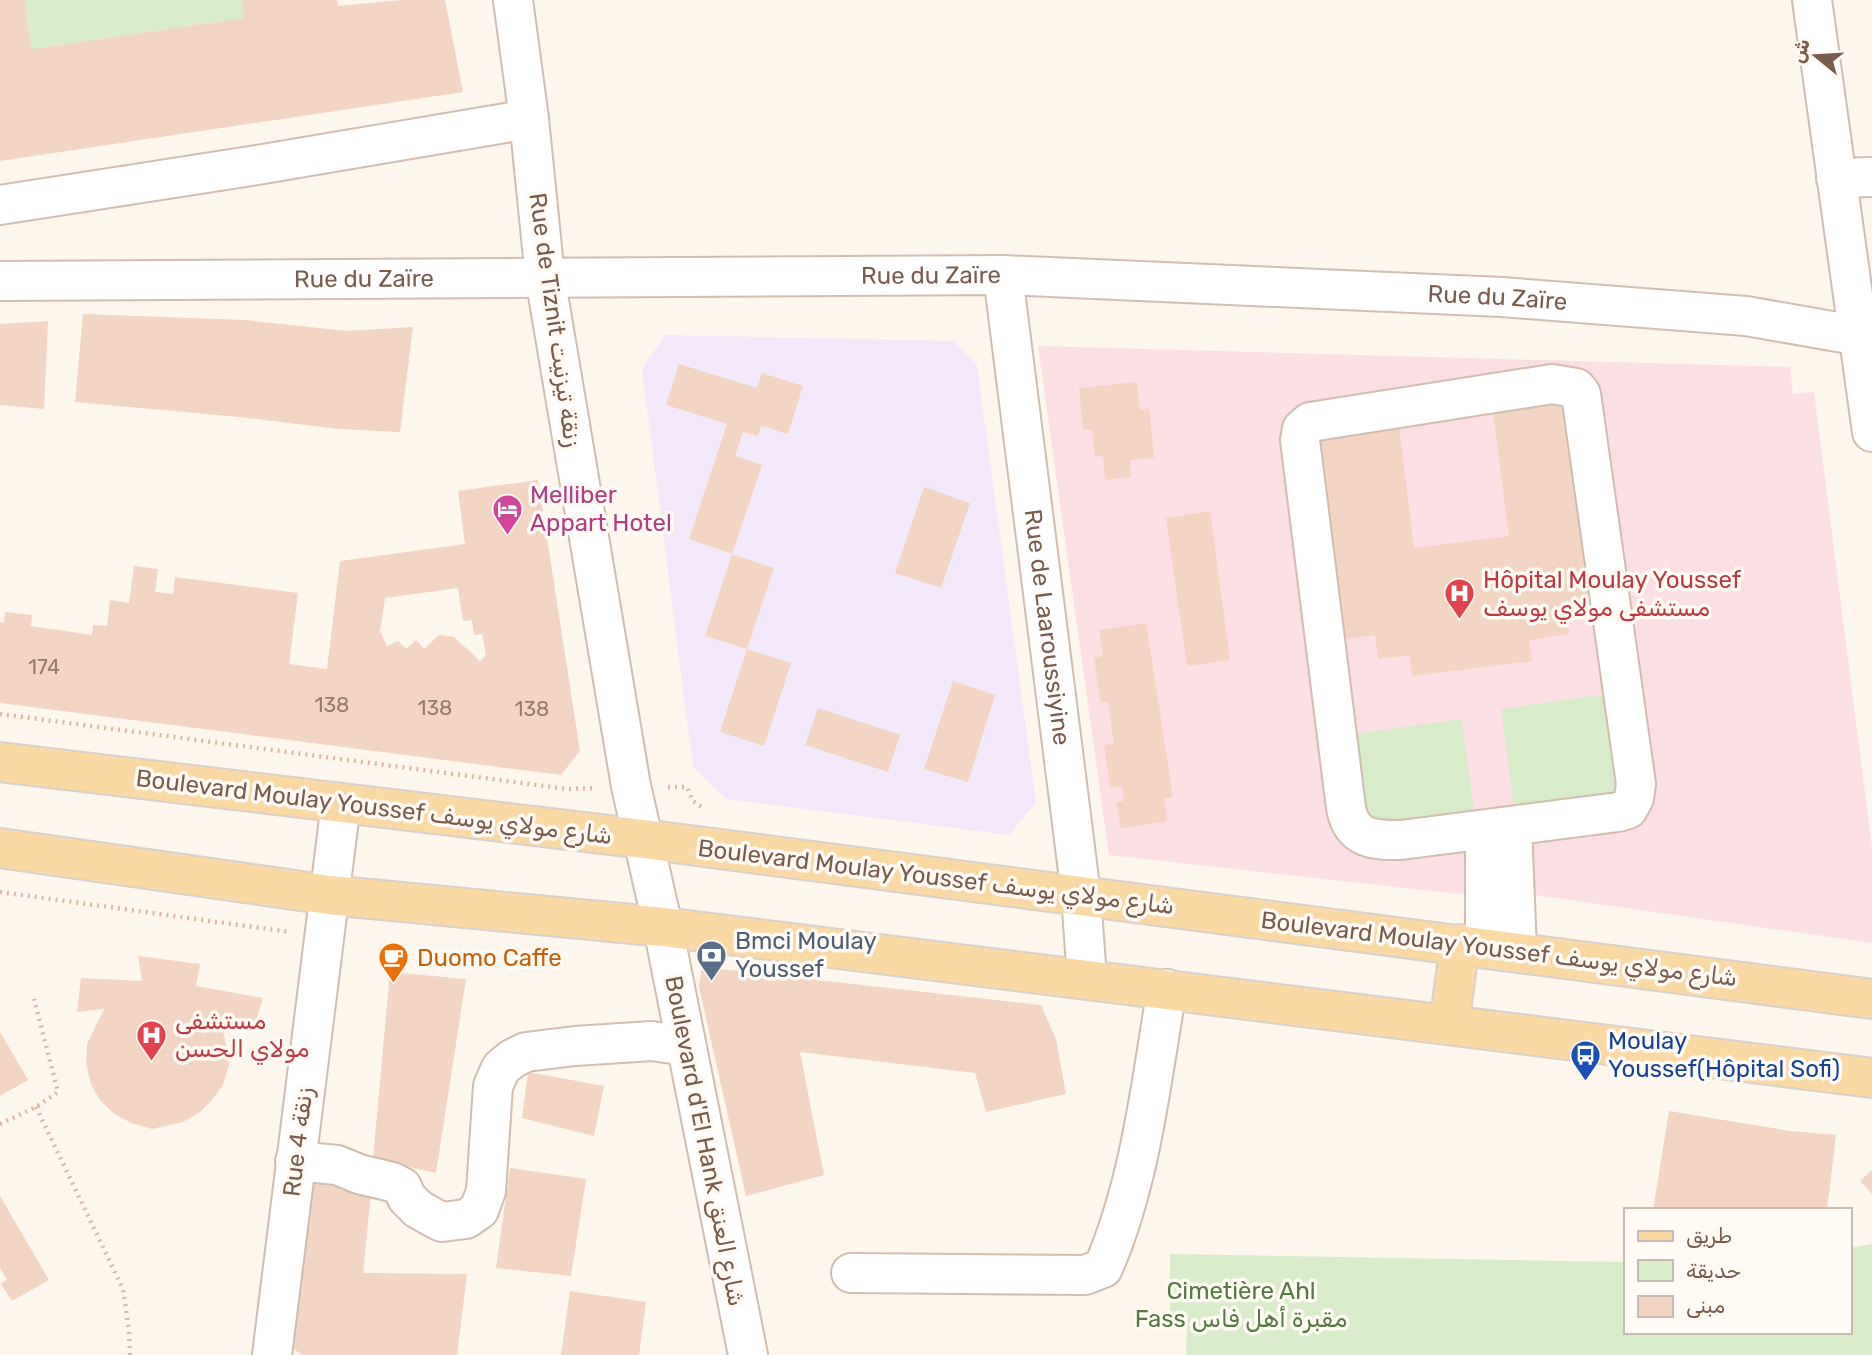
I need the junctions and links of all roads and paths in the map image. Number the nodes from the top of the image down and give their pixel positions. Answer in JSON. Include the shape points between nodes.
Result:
{"nodes":[{"id":1,"x":513,"y":0,"type":"edge"},
{"id":2,"x":1811,"y":0,"type":"edge"},
{"id":3,"x":529,"y":119,"type":"junction"},
{"id":4,"x":1854,"y":177,"type":"edge"},
{"id":5,"x":0,"y":205,"type":"edge"},
{"id":6,"x":1003,"y":275,"type":"junction"},
{"id":7,"x":545,"y":277,"type":"junction"},
{"id":8,"x":0,"y":281,"type":"edge"},
{"id":9,"x":1865,"y":336,"type":"edge"},
{"id":10,"x":1872,"y":432,"type":"edge"},
{"id":11,"x":0,"y":714,"type":"edge"},
{"id":12,"x":0,"y":762,"type":"edge"},
{"id":13,"x":631,"y":786,"type":"junction"},
{"id":14,"x":341,"y":803,"type":"junction"},
{"id":15,"x":715,"y":810,"type":"dead end"},
{"id":16,"x":1499,"y":828,"type":"junction"},
{"id":17,"x":643,"y":839,"type":"junction"},
{"id":18,"x":0,"y":848,"type":"edge"},
{"id":19,"x":0,"y":892,"type":"edge"},
{"id":20,"x":329,"y":895,"type":"junction"},
{"id":21,"x":1081,"y":895,"type":"junction"},
{"id":22,"x":663,"y":927,"type":"junction"},
{"id":23,"x":324,"y":937,"type":"junction"},
{"id":24,"x":1487,"y":948,"type":"junction"},
{"id":25,"x":1087,"y":979,"type":"junction"},
{"id":26,"x":1167,"y":989,"type":"junction"},
{"id":27,"x":34,"y":999,"type":"dead end"},
{"id":28,"x":1872,"y":999,"type":"edge"},
{"id":29,"x":1449,"y":1024,"type":"junction"},
{"id":30,"x":686,"y":1046,"type":"junction"},
{"id":31,"x":1872,"y":1078,"type":"edge"},
{"id":32,"x":36,"y":1107,"type":"junction"},
{"id":33,"x":0,"y":1124,"type":"edge"},
{"id":34,"x":295,"y":1161,"type":"junction"},
{"id":35,"x":851,"y":1273,"type":"dead end"},
{"id":36,"x":130,"y":1355,"type":"edge"},
{"id":37,"x":272,"y":1355,"type":"edge"},
{"id":38,"x":748,"y":1355,"type":"edge"}],
"edges":[{"from":1,"to":3,"type":"street","name":"Rue de Tiznit زنقة تيزنيت"},
{"from":2,"to":4,"type":"street"},
{"from":3,"to":5,"type":"street"},
{"from":3,"to":7,"type":"street","name":"Rue de Tiznit زنقة تيزنيت"},
{"from":4,"to":9,"type":"street"},
{"from":6,"to":7,"type":"street","name":"Rue du Zaïre"},
{"from":6,"to":9,"type":"street","name":"Rue du Zaïre","via":[[1502,297],[1746,316]]},
{"from":6,"to":21,"type":"street","name":"Rue de Laaroussiyine"},
{"from":7,"to":8,"type":"street","name":"Rue du Zaïre"},
{"from":7,"to":13,"type":"street","name":"Rue de Tiznit زنقة تيزنيت"},
{"from":9,"to":10,"type":"street"},
{"from":11,"to":13,"type":"path","via":[[568,789]]},
{"from":12,"to":14,"type":"main road","name":"Boulevard Moulay Youssef شارع مولاي يوسف"},
{"from":13,"to":15,"type":"path","via":[[687,787],[693,801]]},
{"from":13,"to":17,"type":"street","name":"Rue de Tiznit زنقة تيزنيت"},
{"from":14,"to":17,"type":"main road","name":"Boulevard Moulay Youssef شارع مولاي يوسف"},
{"from":14,"to":20,"type":"street","name":"Rue 4 زنقة"},
{"from":16,"to":16,"type":"street","via":[[1618,812],[1628,809],[1634,798],[1636,784],[1581,394],[1576,388],[1552,384],[1310,422],[1302,429],[1300,440],[1348,820],[1356,831],[1382,840]]},
{"from":16,"to":24,"type":"street"},
{"from":17,"to":21,"type":"main road","name":"Boulevard Moulay Youssef شارع مولاي يوسف"},
{"from":17,"to":22,"type":"street","name":"Rue de Tiznit زنقة تيزنيت"},
{"from":18,"to":20,"type":"main road"},
{"from":19,"to":23,"type":"path"},
{"from":20,"to":22,"type":"main road"},
{"from":20,"to":23,"type":"street","name":"Rue 4 زنقة"},
{"from":21,"to":24,"type":"main road","name":"Boulevard Moulay Youssef شارع مولاي يوسف"},
{"from":21,"to":25,"type":"street","name":"Rue de Laaroussiyine"},
{"from":22,"to":25,"type":"main road"},
{"from":22,"to":30,"type":"street","name":"Boulevard d'El Hank شارع العنق"},
{"from":23,"to":34,"type":"street","name":"Rue 4 زنقة"},
{"from":24,"to":28,"type":"main road","name":"Boulevard Moulay Youssef شارع مولاي يوسف"},
{"from":24,"to":29,"type":"main road"},
{"from":25,"to":26,"type":"main road"},
{"from":26,"to":29,"type":"main road"},
{"from":26,"to":35,"type":"street","via":[[1139,1147],[1119,1231],[1102,1268],[1085,1275]]},
{"from":27,"to":32,"type":"path","via":[[58,1092]]},
{"from":29,"to":31,"type":"main road"},
{"from":30,"to":34,"type":"street","via":[[632,1042],[526,1052],[512,1059],[501,1068],[493,1086],[486,1191],[479,1210],[466,1219],[442,1222],[433,1218],[392,1182],[337,1165]]},
{"from":30,"to":38,"type":"street","name":"Boulevard d'El Hank شارع العنق"},
{"from":32,"to":33,"type":"path"},
{"from":32,"to":36,"type":"path","via":[[123,1289]]},
{"from":34,"to":37,"type":"street","name":"Rue 4 زنقة"}]}
